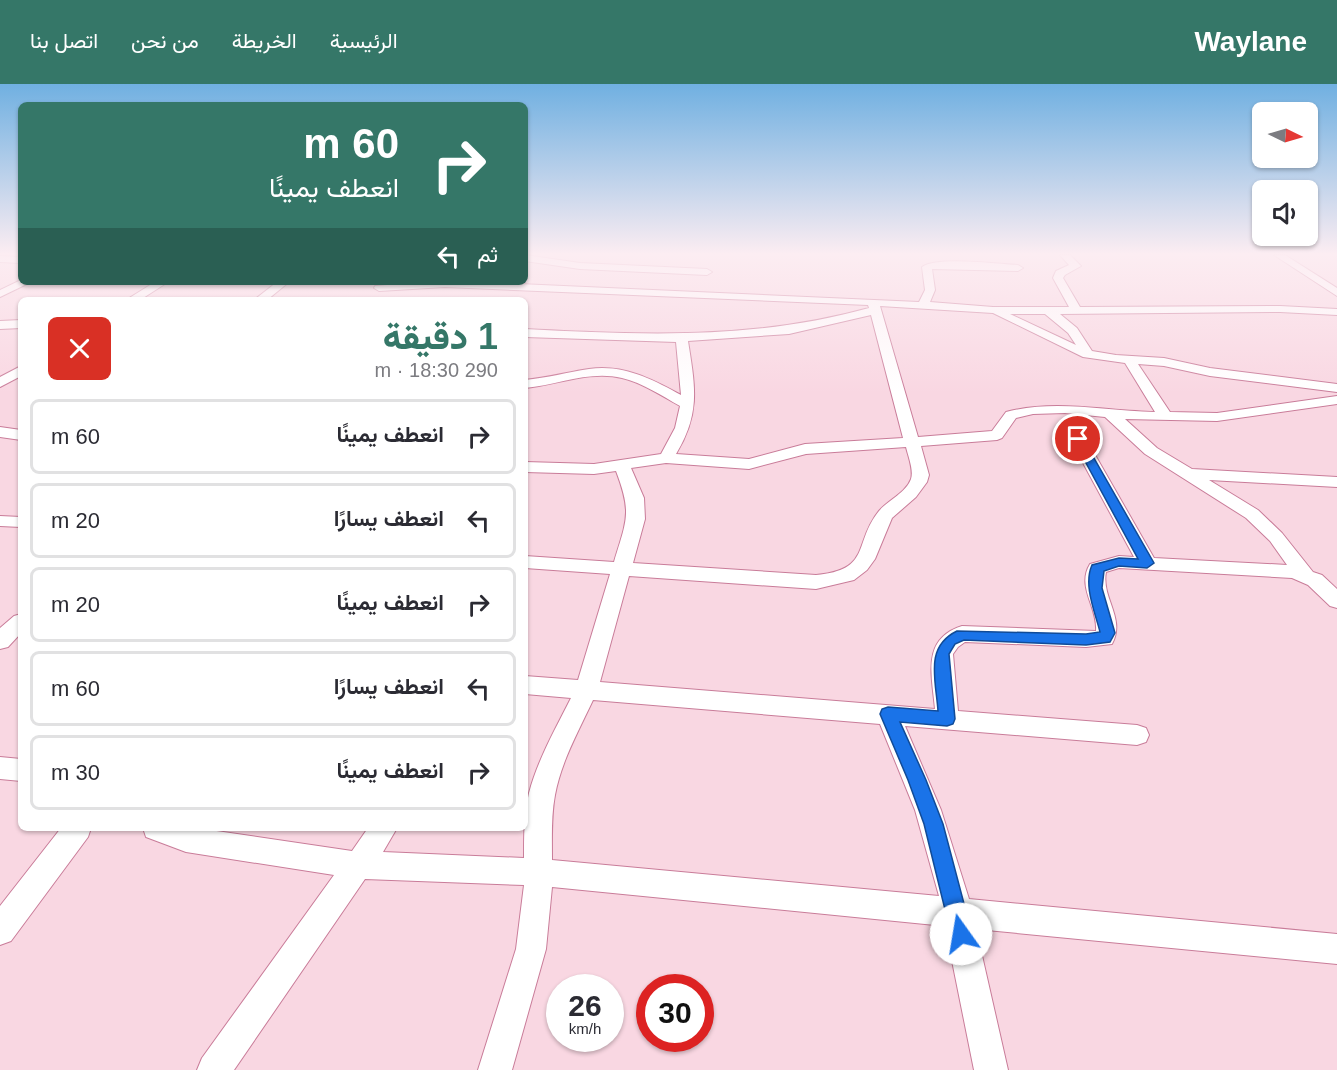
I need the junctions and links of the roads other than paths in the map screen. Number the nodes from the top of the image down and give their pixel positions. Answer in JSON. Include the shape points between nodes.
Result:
{"nodes":[{"id":1,"x":793,"y":301,"type":"edge"},
{"id":2,"x":926,"y":301,"type":"edge"},
{"id":3,"x":1071,"y":301,"type":"edge"},
{"id":4,"x":874,"y":306,"type":"junction"},
{"id":5,"x":923,"y":306,"type":"junction"},
{"id":6,"x":993,"y":310,"type":"junction"},
{"id":7,"x":1076,"y":310,"type":"junction"},
{"id":8,"x":1049,"y":311,"type":"junction"},
{"id":9,"x":1337,"y":312,"type":"edge"},
{"id":10,"x":18,"y":324,"type":"edge"},
{"id":11,"x":0,"y":325,"type":"edge"},
{"id":12,"x":528,"y":333,"type":"edge"},
{"id":13,"x":682,"y":340,"type":"junction"},
{"id":14,"x":1088,"y":354,"type":"junction"},
{"id":15,"x":1129,"y":360,"type":"junction"},
{"id":16,"x":18,"y":374,"type":"edge"},
{"id":17,"x":0,"y":383,"type":"edge"},
{"id":18,"x":528,"y":384,"type":"edge"},
{"id":19,"x":540,"y":384,"type":"junction"},
{"id":20,"x":1337,"y":388,"type":"edge"},
{"id":21,"x":528,"y":395,"type":"edge"},
{"id":22,"x":1337,"y":400,"type":"edge"},
{"id":23,"x":689,"y":405,"type":"junction"},
{"id":24,"x":1109,"y":413,"type":"junction"},
{"id":25,"x":1166,"y":417,"type":"junction"},
{"id":26,"x":0,"y":432,"type":"edge"},
{"id":27,"x":18,"y":435,"type":"edge"},
{"id":28,"x":1078,"y":439,"type":"dead end"},
{"id":29,"x":913,"y":443,"type":"junction"},
{"id":30,"x":666,"y":458,"type":"junction"},
{"id":31,"x":622,"y":466,"type":"junction"},
{"id":32,"x":528,"y":467,"type":"edge"},
{"id":33,"x":1185,"y":473,"type":"junction"},
{"id":34,"x":1337,"y":482,"type":"edge"},
{"id":35,"x":0,"y":521,"type":"edge"},
{"id":36,"x":18,"y":522,"type":"edge"},
{"id":37,"x":528,"y":562,"type":"edge"},
{"id":38,"x":1147,"y":563,"type":"junction"},
{"id":39,"x":622,"y":570,"type":"junction"},
{"id":40,"x":1305,"y":575,"type":"junction"},
{"id":41,"x":1337,"y":601,"type":"edge"},
{"id":42,"x":18,"y":624,"type":"edge"},
{"id":43,"x":0,"y":640,"type":"edge"},
{"id":44,"x":18,"y":642,"type":"edge"},
{"id":45,"x":528,"y":685,"type":"edge"},
{"id":46,"x":586,"y":690,"type":"junction"},
{"id":47,"x":888,"y":714,"type":"junction"},
{"id":48,"x":947,"y":719,"type":"junction"},
{"id":49,"x":1137,"y":735,"type":"dead end"},
{"id":50,"x":0,"y":768,"type":"edge"},
{"id":51,"x":18,"y":770,"type":"edge"},
{"id":52,"x":76,"y":831,"type":"edge"},
{"id":53,"x":164,"y":831,"type":"edge"},
{"id":54,"x":382,"y":831,"type":"edge"},
{"id":55,"x":357,"y":865,"type":"junction"},
{"id":56,"x":538,"y":872,"type":"junction"},
{"id":57,"x":956,"y":911,"type":"junction"},
{"id":58,"x":0,"y":930,"type":"edge"},
{"id":59,"x":1337,"y":950,"type":"edge"},
{"id":60,"x":214,"y":1070,"type":"edge"},
{"id":61,"x":495,"y":1070,"type":"edge"},
{"id":62,"x":992,"y":1070,"type":"edge"}],
"edges":[{"from":1,"to":4,"type":"street"},
{"from":2,"to":5,"type":"street"},
{"from":3,"to":7,"type":"street"},
{"from":4,"to":5,"type":"street"},
{"from":4,"to":13,"type":"street","via":[[836,321],[786,330]]},
{"from":4,"to":29,"type":"street"},
{"from":5,"to":6,"type":"street"},
{"from":6,"to":8,"type":"street"},
{"from":6,"to":14,"type":"street"},
{"from":7,"to":8,"type":"street"},
{"from":7,"to":9,"type":"street"},
{"from":8,"to":14,"type":"street","via":[[1073,331]]},
{"from":10,"to":11,"type":"street"},
{"from":12,"to":13,"type":"street"},
{"from":13,"to":23,"type":"street"},
{"from":14,"to":15,"type":"street"},
{"from":15,"to":20,"type":"street"},
{"from":15,"to":25,"type":"street"},
{"from":16,"to":17,"type":"street"},
{"from":18,"to":19,"type":"street"},
{"from":19,"to":21,"type":"street"},
{"from":19,"to":23,"type":"street","via":[[614,372]]},
{"from":22,"to":25,"type":"street","via":[[1217,417]]},
{"from":23,"to":30,"type":"street","via":[[680,437]]},
{"from":24,"to":25,"type":"street"},
{"from":24,"to":29,"type":"street","via":[[1021,411],[1011,415],[1001,431],[989,437]]},
{"from":24,"to":33,"type":"street","via":[[1139,443]]},
{"from":26,"to":27,"type":"street"},
{"from":28,"to":38,"type":"street"},
{"from":29,"to":30,"type":"street","via":[[799,450],[749,464]]},
{"from":29,"to":39,"type":"street","via":[[921,475],[919,484],[884,517],[869,554],[849,576],[816,582]]},
{"from":30,"to":31,"type":"street"},
{"from":31,"to":32,"type":"street","via":[[578,470]]},
{"from":31,"to":39,"type":"street","via":[[636,506],[634,531]]},
{"from":33,"to":34,"type":"street"},
{"from":33,"to":40,"type":"street","via":[[1259,520]]},
{"from":35,"to":36,"type":"street"},
{"from":37,"to":39,"type":"street"},
{"from":38,"to":40,"type":"street"},
{"from":38,"to":48,"type":"street","via":[[1119,562],[1097,568],[1095,588],[1108,626],[1104,638],[962,634],[950,640],[942,654]]},
{"from":39,"to":46,"type":"street"},
{"from":40,"to":41,"type":"street"},
{"from":42,"to":43,"type":"street"},
{"from":43,"to":44,"type":"street"},
{"from":45,"to":46,"type":"street"},
{"from":46,"to":47,"type":"street"},
{"from":46,"to":56,"type":"street","via":[[542,793]]},
{"from":47,"to":48,"type":"street"},
{"from":47,"to":57,"type":"street","via":[[933,824]]},
{"from":48,"to":49,"type":"street"},
{"from":50,"to":51,"type":"street"},
{"from":52,"to":58,"type":"street"},
{"from":53,"to":55,"type":"street","via":[[213,844]]},
{"from":54,"to":55,"type":"street"},
{"from":55,"to":56,"type":"street"},
{"from":55,"to":60,"type":"street"},
{"from":56,"to":57,"type":"street"},
{"from":56,"to":61,"type":"street","via":[[531,949]]},
{"from":57,"to":59,"type":"street"},
{"from":57,"to":62,"type":"street"}]}
